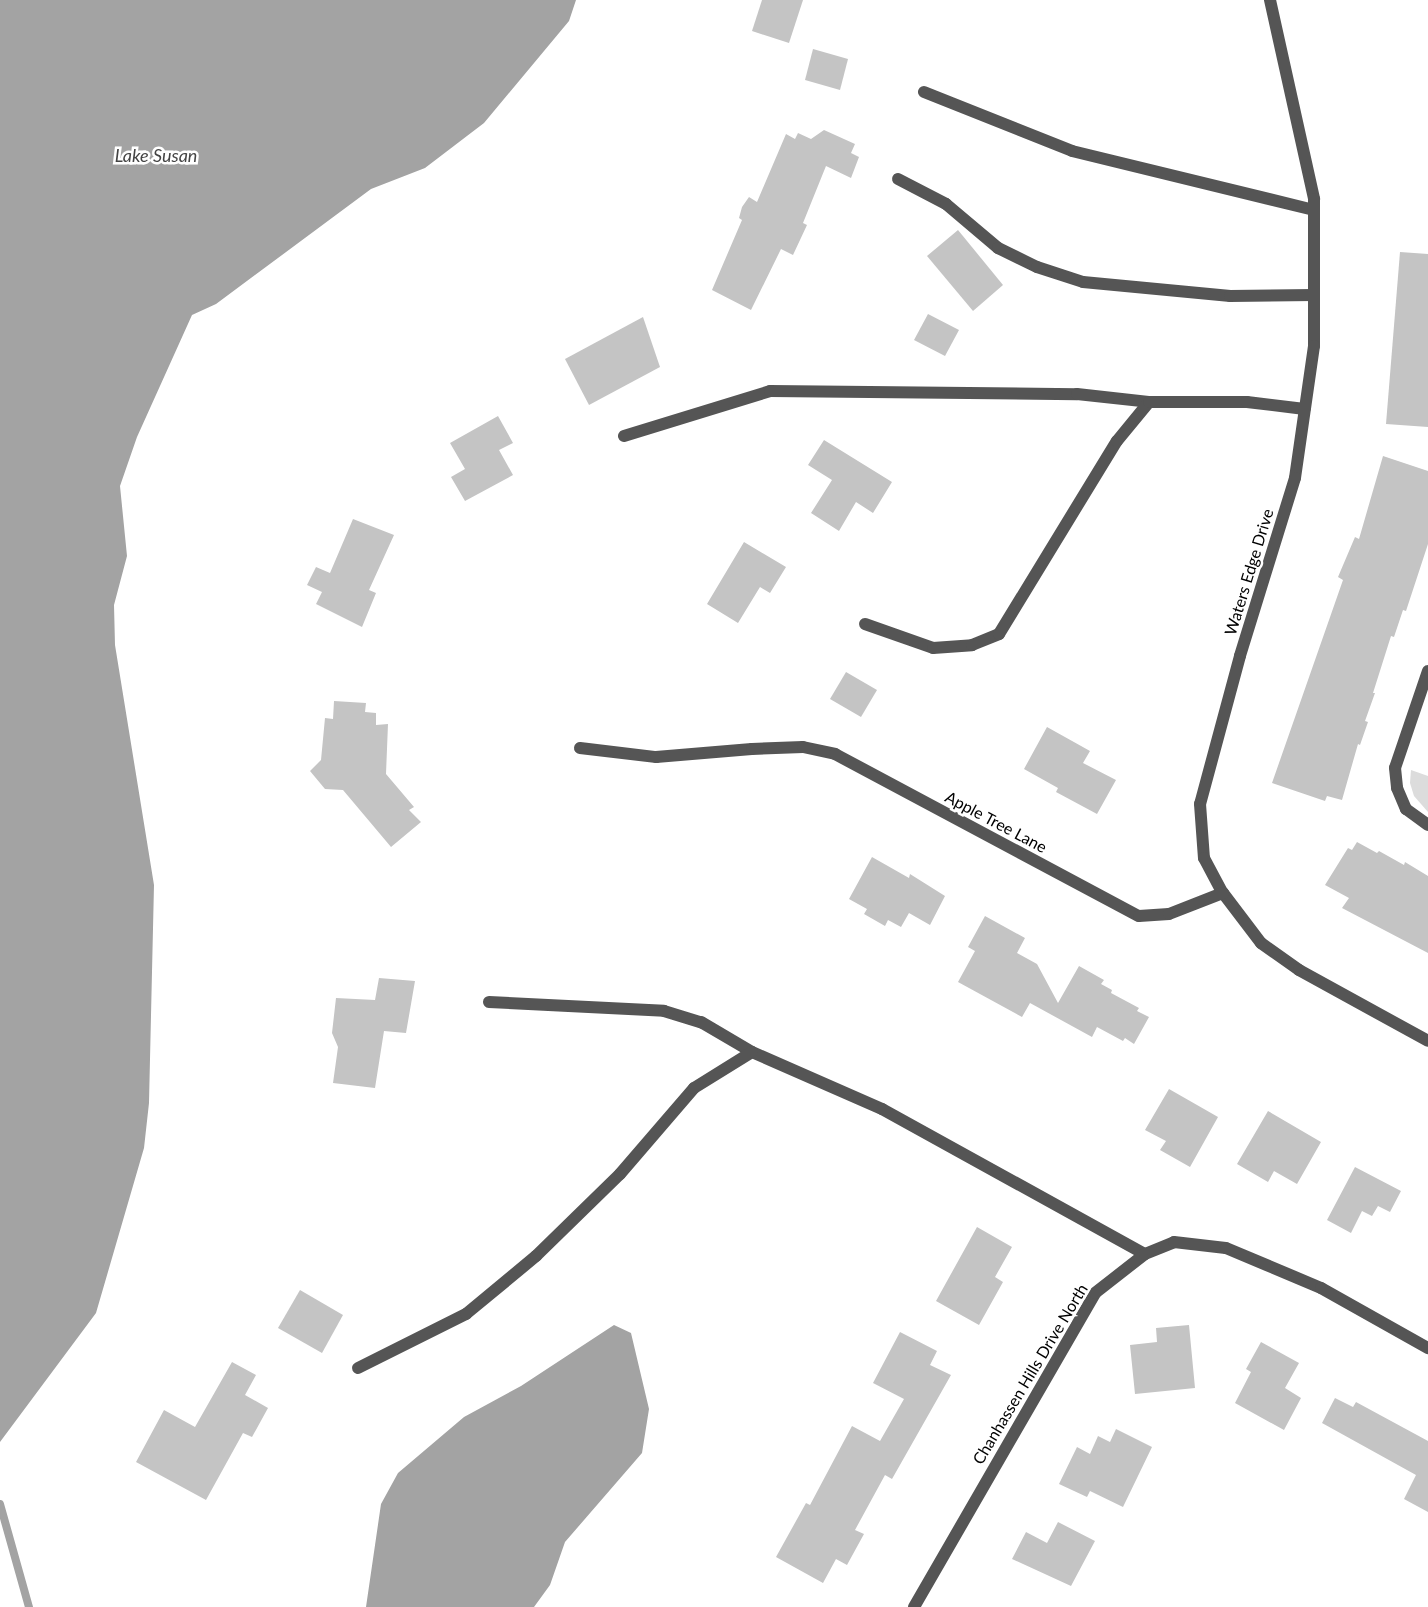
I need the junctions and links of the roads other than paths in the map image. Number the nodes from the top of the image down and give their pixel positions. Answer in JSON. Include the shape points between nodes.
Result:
{"nodes":[{"id":1,"x":1270,"y":0,"type":"edge"},
{"id":2,"x":924,"y":92,"type":"dead end"},
{"id":3,"x":898,"y":179,"type":"dead end"},
{"id":4,"x":1314,"y":210,"type":"junction"},
{"id":5,"x":1314,"y":295,"type":"junction"},
{"id":6,"x":1149,"y":402,"type":"junction"},
{"id":7,"x":1305,"y":409,"type":"junction"},
{"id":8,"x":624,"y":436,"type":"dead end"},
{"id":9,"x":865,"y":624,"type":"dead end"},
{"id":10,"x":1428,"y":671,"type":"edge"},
{"id":11,"x":580,"y":748,"type":"dead end"},
{"id":12,"x":1428,"y":825,"type":"edge"},
{"id":13,"x":1223,"y":893,"type":"junction"},
{"id":14,"x":489,"y":1002,"type":"dead end"},
{"id":15,"x":1428,"y":1041,"type":"edge"},
{"id":16,"x":752,"y":1052,"type":"junction"},
{"id":17,"x":1145,"y":1254,"type":"junction"},
{"id":18,"x":1428,"y":1348,"type":"edge"},
{"id":19,"x":358,"y":1368,"type":"dead end"},
{"id":20,"x":914,"y":1607,"type":"edge"}],
"edges":[{"from":1,"to":4,"type":"street","name":"Waters Edge Drive"},
{"from":2,"to":4,"type":"street","via":[[1072,151]]},
{"from":3,"to":5,"type":"street","via":[[946,204],[998,248],[1037,267],[1083,282],[1230,296]]},
{"from":4,"to":5,"type":"street","name":"Waters Edge Drive"},
{"from":5,"to":7,"type":"street","name":"Waters Edge Drive","via":[[1314,346]]},
{"from":6,"to":7,"type":"street","via":[[1247,402]]},
{"from":6,"to":8,"type":"street","via":[[1077,394],[770,391]]},
{"from":6,"to":9,"type":"street","via":[[1118,441],[999,634],[972,645],[933,648]]},
{"from":7,"to":13,"type":"street","name":"Waters Edge Drive","via":[[1295,478],[1240,656],[1200,804],[1204,858]]},
{"from":10,"to":12,"type":"street","via":[[1395,768],[1397,788],[1406,809]]},
{"from":11,"to":13,"type":"street","name":"Apple Tree Lane","via":[[656,757],[803,747],[835,754],[1139,916],[1169,914]]},
{"from":13,"to":15,"type":"street","name":"Waters Edge Drive","via":[[1261,943],[1299,970]]},
{"from":14,"to":16,"type":"street","via":[[664,1011],[700,1022]]},
{"from":16,"to":17,"type":"street","via":[[882,1109]]},
{"from":16,"to":19,"type":"street","via":[[694,1088],[620,1174],[536,1256],[466,1314]]},
{"from":17,"to":18,"type":"street","name":"Chanhassen Hills Drive North","via":[[1174,1242],[1226,1248],[1321,1288]]},
{"from":17,"to":20,"type":"street","name":"Chanhassen Hills Drive North","via":[[1095,1293]]}]}
